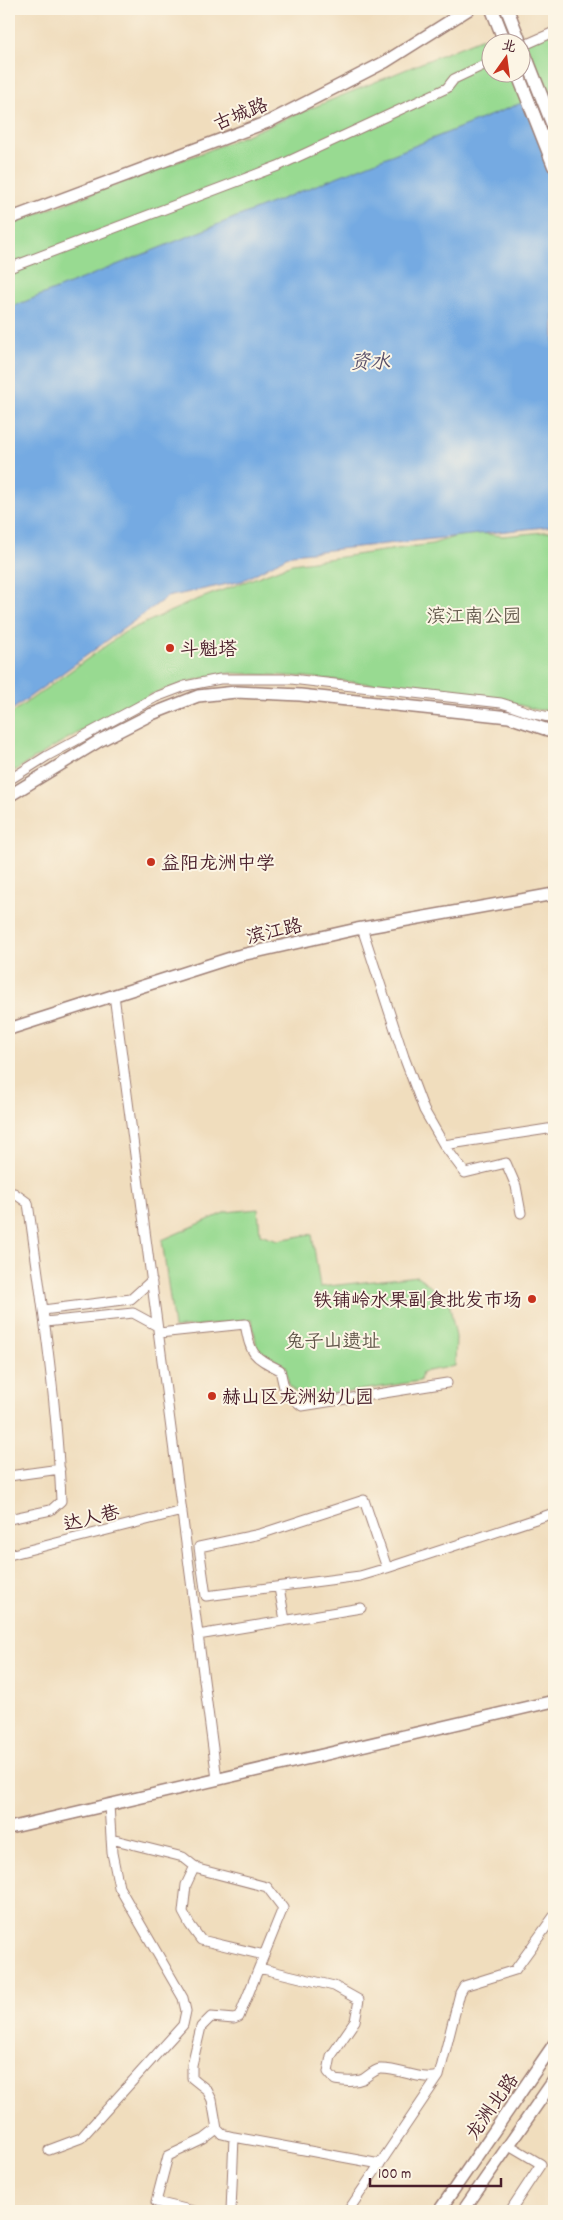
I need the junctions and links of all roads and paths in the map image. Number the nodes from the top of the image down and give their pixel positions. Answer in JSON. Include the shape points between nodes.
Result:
{"nodes":[{"id":1,"x":469,"y":9,"type":"edge"},
{"id":2,"x":492,"y":9,"type":"edge"},
{"id":3,"x":507,"y":9,"type":"edge"},
{"id":4,"x":501,"y":32,"type":"edge"},
{"id":5,"x":554,"y":32,"type":"edge"},
{"id":6,"x":530,"y":43,"type":"edge"},
{"id":7,"x":480,"y":67,"type":"edge"},
{"id":8,"x":521,"y":82,"type":"edge"},
{"id":9,"x":554,"y":128,"type":"edge"},
{"id":10,"x":554,"y":166,"type":"edge"},
{"id":11,"x":9,"y":219,"type":"edge"},
{"id":12,"x":9,"y":268,"type":"edge"},
{"id":13,"x":554,"y":717,"type":"edge"},
{"id":14,"x":554,"y":732,"type":"edge"},
{"id":15,"x":9,"y":780,"type":"edge"},
{"id":16,"x":9,"y":796,"type":"edge"},
{"id":17,"x":554,"y":894,"type":"edge"},
{"id":18,"x":362,"y":928,"type":"junction"},
{"id":19,"x":114,"y":995,"type":"junction"},
{"id":20,"x":9,"y":1029,"type":"edge"},
{"id":21,"x":554,"y":1128,"type":"edge"},
{"id":22,"x":444,"y":1145,"type":"junction"},
{"id":23,"x":9,"y":1193,"type":"edge"},
{"id":24,"x":521,"y":1213,"type":"dead end"},
{"id":25,"x":152,"y":1280,"type":"junction"},
{"id":26,"x":44,"y":1310,"type":"junction"},
{"id":27,"x":45,"y":1322,"type":"junction"},
{"id":28,"x":158,"y":1329,"type":"junction"},
{"id":29,"x":447,"y":1384,"type":"dead end"},
{"id":30,"x":60,"y":1469,"type":"junction"},
{"id":31,"x":9,"y":1476,"type":"edge"},
{"id":32,"x":182,"y":1511,"type":"junction"},
{"id":33,"x":554,"y":1514,"type":"edge"},
{"id":34,"x":9,"y":1519,"type":"edge"},
{"id":35,"x":9,"y":1555,"type":"edge"},
{"id":36,"x":387,"y":1568,"type":"junction"},
{"id":37,"x":279,"y":1588,"type":"junction"},
{"id":38,"x":362,"y":1608,"type":"dead end"},
{"id":39,"x":285,"y":1620,"type":"junction"},
{"id":40,"x":198,"y":1634,"type":"junction"},
{"id":41,"x":554,"y":1702,"type":"edge"},
{"id":42,"x":217,"y":1779,"type":"junction"},
{"id":43,"x":108,"y":1805,"type":"junction"},
{"id":44,"x":9,"y":1828,"type":"edge"},
{"id":45,"x":111,"y":1839,"type":"junction"},
{"id":46,"x":195,"y":1866,"type":"junction"},
{"id":47,"x":554,"y":1916,"type":"edge"},
{"id":48,"x":264,"y":1955,"type":"junction"},
{"id":49,"x":259,"y":1968,"type":"junction"},
{"id":50,"x":554,"y":2044,"type":"edge"},
{"id":51,"x":439,"y":2076,"type":"junction"},
{"id":52,"x":554,"y":2080,"type":"edge"},
{"id":53,"x":217,"y":2129,"type":"junction"},
{"id":54,"x":234,"y":2137,"type":"junction"},
{"id":55,"x":510,"y":2145,"type":"junction"},
{"id":56,"x":49,"y":2150,"type":"dead end"},
{"id":57,"x":380,"y":2164,"type":"junction"},
{"id":58,"x":194,"y":2211,"type":"edge"},
{"id":59,"x":231,"y":2211,"type":"edge"},
{"id":60,"x":348,"y":2211,"type":"edge"},
{"id":61,"x":439,"y":2211,"type":"edge"},
{"id":62,"x":464,"y":2211,"type":"edge"},
{"id":63,"x":510,"y":2211,"type":"edge"}],
"edges":[{"from":1,"to":11,"type":"street","name":"古城路","via":[[385,62],[270,121]]},
{"from":2,"to":4,"type":"main road"},
{"from":3,"to":9,"type":"main road","bridge":true},
{"from":5,"to":6,"type":"street"},
{"from":7,"to":12,"type":"street","via":[[454,79],[447,88],[278,166]]},
{"from":8,"to":10,"type":"main road"},
{"from":13,"to":15,"type":"street","via":[[542,717],[502,703],[339,684],[291,679],[220,679],[185,686],[156,697]]},
{"from":14,"to":16,"type":"street","via":[[509,717],[300,695],[236,692],[198,696],[152,714],[99,741]]},
{"from":17,"to":18,"type":"street","name":"滨江路"},
{"from":18,"to":19,"type":"street","name":"滨江路","via":[[237,956]]},
{"from":18,"to":22,"type":"street","via":[[421,1101]]},
{"from":19,"to":20,"type":"street","name":"滨江路"},
{"from":19,"to":25,"type":"street"},
{"from":21,"to":22,"type":"street"},
{"from":22,"to":24,"type":"street","via":[[465,1173],[506,1163],[516,1186]]},
{"from":23,"to":26,"type":"street","via":[[28,1203]]},
{"from":25,"to":26,"type":"street","via":[[131,1298]]},
{"from":25,"to":28,"type":"street"},
{"from":26,"to":27,"type":"street"},
{"from":27,"to":28,"type":"street","via":[[133,1313]]},
{"from":27,"to":30,"type":"street"},
{"from":28,"to":29,"type":"street","via":[[245,1324],[249,1345],[258,1359],[280,1370],[285,1392],[302,1406]]},
{"from":28,"to":32,"type":"street"},
{"from":30,"to":31,"type":"street"},
{"from":30,"to":34,"type":"street","via":[[61,1501],[50,1510]]},
{"from":32,"to":35,"type":"street","name":"达人巷"},
{"from":32,"to":40,"type":"street"},
{"from":33,"to":36,"type":"street"},
{"from":36,"to":37,"type":"street","via":[[360,1576]]},
{"from":36,"to":37,"type":"street","via":[[364,1500],[260,1534],[199,1547],[206,1596]]},
{"from":37,"to":39,"type":"street"},
{"from":38,"to":39,"type":"street"},
{"from":39,"to":40,"type":"street"},
{"from":40,"to":42,"type":"street"},
{"from":41,"to":42,"type":"street"},
{"from":42,"to":43,"type":"street"},
{"from":43,"to":44,"type":"street"},
{"from":43,"to":45,"type":"street"},
{"from":45,"to":46,"type":"street","via":[[183,1857]]},
{"from":45,"to":56,"type":"street","via":[[119,1887],[183,1998],[186,2012],[183,2025],[80,2138]]},
{"from":46,"to":48,"type":"street","via":[[186,1884],[183,1912],[201,1940]]},
{"from":46,"to":48,"type":"street","via":[[267,1887],[278,1899],[283,1908]]},
{"from":47,"to":51,"type":"street","via":[[514,1970],[464,1986]]},
{"from":48,"to":49,"type":"street"},
{"from":49,"to":51,"type":"street","via":[[334,1986],[359,2000],[351,2030],[331,2056],[328,2072],[335,2080],[361,2080],[378,2069],[430,2078]]},
{"from":49,"to":53,"type":"street","via":[[239,2017],[212,2017],[201,2027],[192,2078],[207,2090],[212,2100]]},
{"from":50,"to":61,"type":"street","name":"龙洲北路"},
{"from":51,"to":57,"type":"street"},
{"from":52,"to":55,"type":"street","name":"龙洲北路"},
{"from":53,"to":54,"type":"street"},
{"from":53,"to":58,"type":"street","via":[[168,2156],[156,2202]]},
{"from":54,"to":57,"type":"street"},
{"from":54,"to":59,"type":"street"},
{"from":55,"to":62,"type":"street","name":"龙洲北路"},
{"from":55,"to":63,"type":"street","via":[[541,2164]]},
{"from":57,"to":60,"type":"street"}]}
